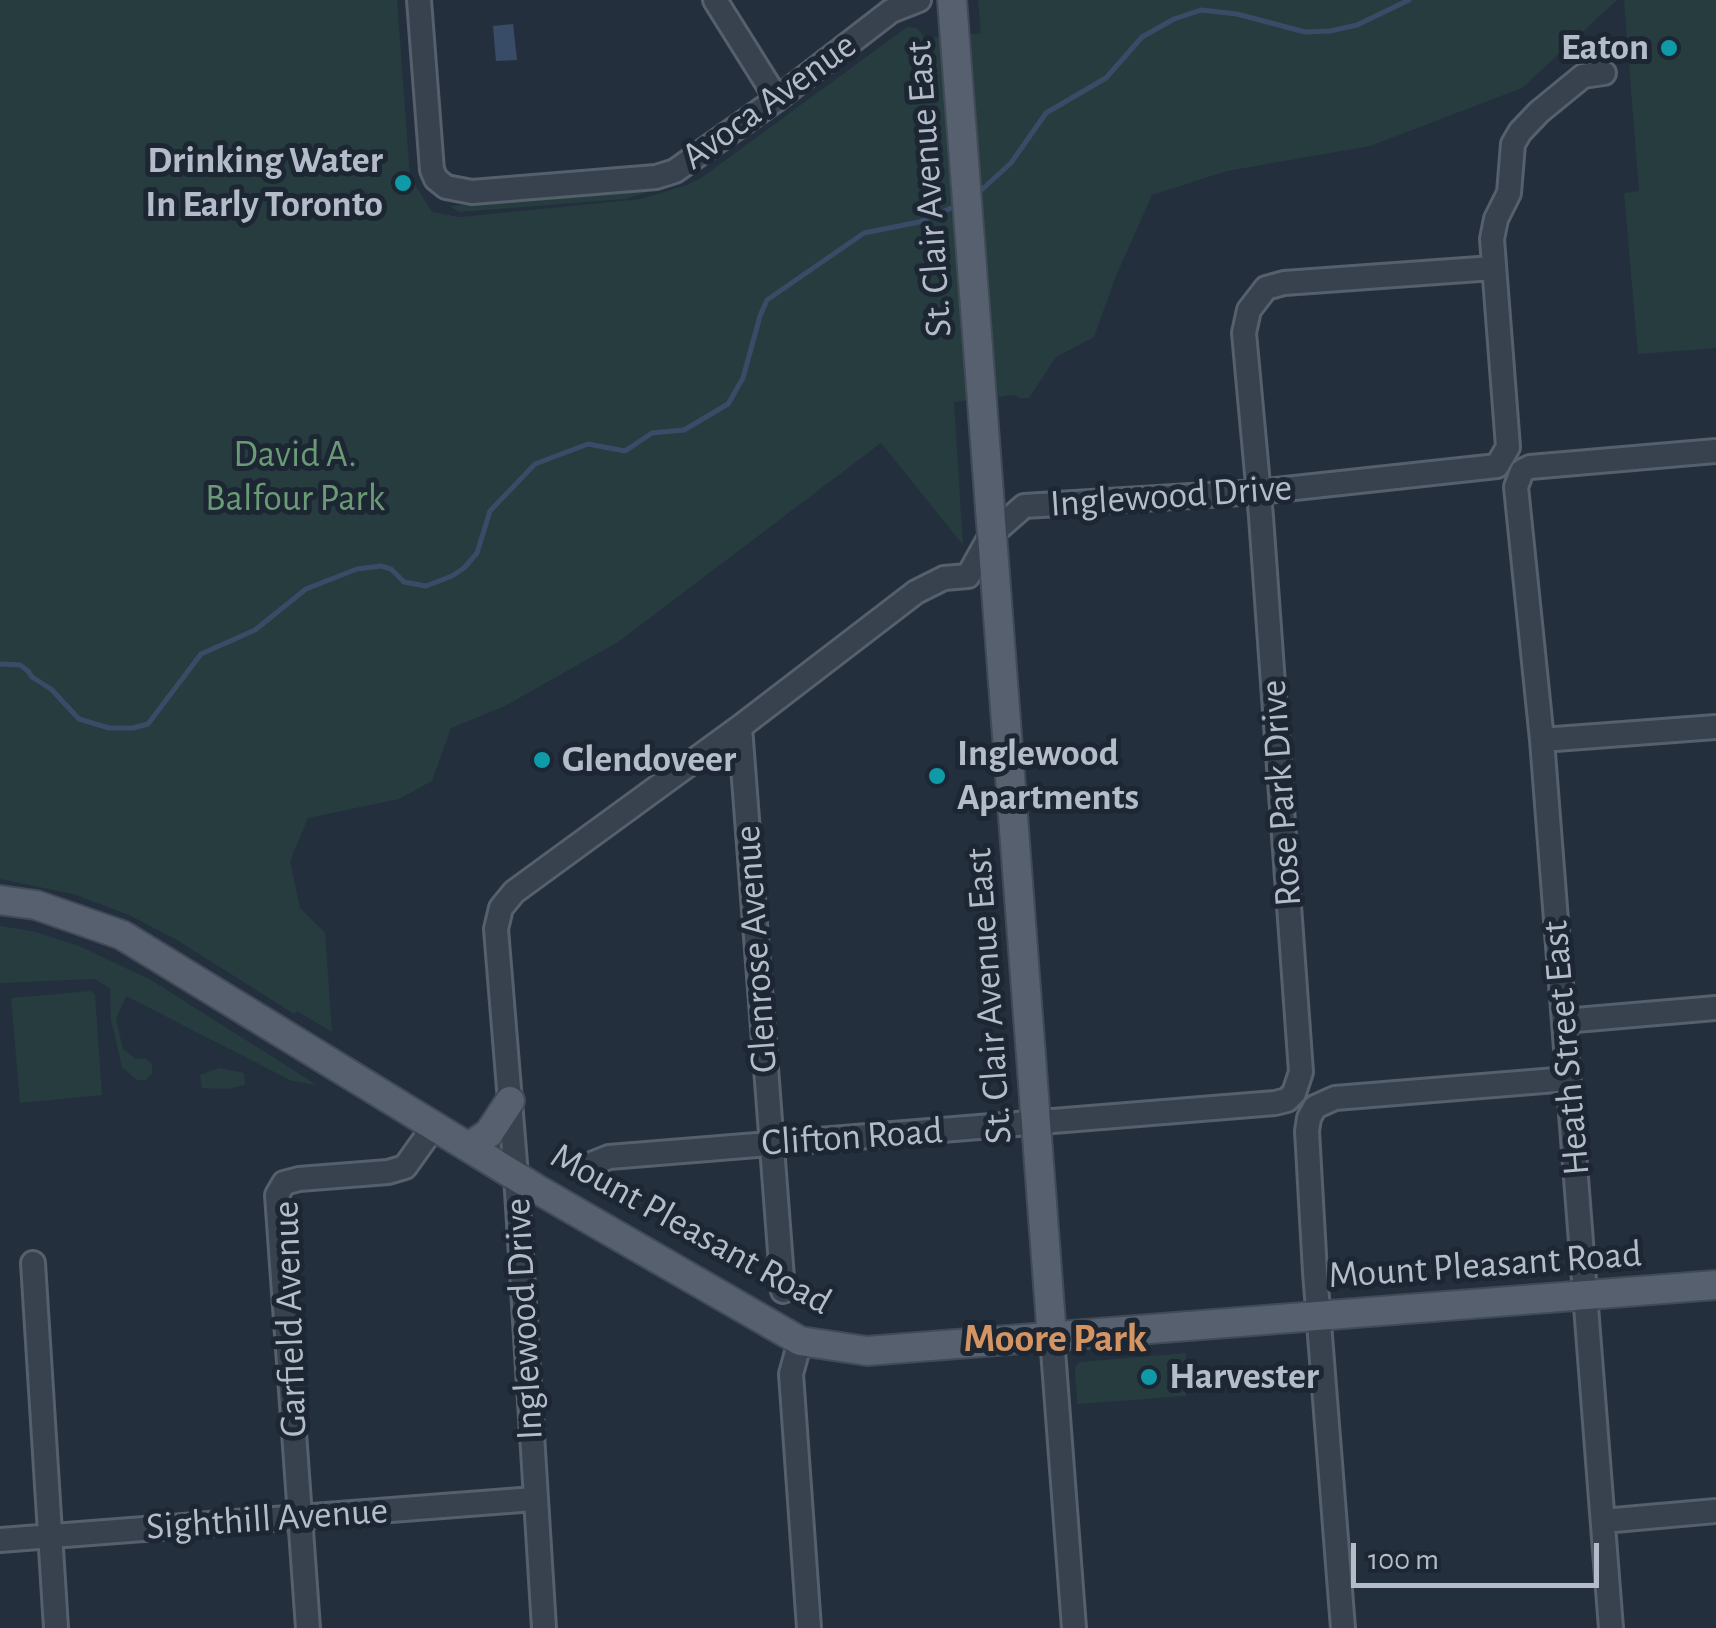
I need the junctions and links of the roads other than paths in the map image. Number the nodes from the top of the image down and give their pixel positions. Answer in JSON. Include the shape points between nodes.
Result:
{"nodes":[{"id":1,"x":419,"y":0,"type":"edge"},
{"id":2,"x":715,"y":0,"type":"edge"},
{"id":3,"x":919,"y":0,"type":"edge"},
{"id":4,"x":952,"y":0,"type":"edge"},
{"id":5,"x":1604,"y":73,"type":"dead end"},
{"id":6,"x":777,"y":99,"type":"junction"},
{"id":7,"x":1493,"y":268,"type":"junction"},
{"id":8,"x":1716,"y":451,"type":"edge"},
{"id":9,"x":1513,"y":464,"type":"junction"},
{"id":10,"x":1258,"y":492,"type":"junction"},
{"id":11,"x":991,"y":534,"type":"junction"},
{"id":12,"x":1716,"y":727,"type":"edge"},
{"id":13,"x":740,"y":728,"type":"junction"},
{"id":14,"x":1542,"y":740,"type":"junction"},
{"id":15,"x":0,"y":900,"type":"edge"},
{"id":16,"x":1716,"y":1008,"type":"edge"},
{"id":17,"x":1564,"y":1021,"type":"junction"},
{"id":18,"x":1568,"y":1079,"type":"junction"},
{"id":19,"x":1294,"y":1094,"type":"joint"},
{"id":20,"x":510,"y":1101,"type":"junction"},
{"id":21,"x":1037,"y":1122,"type":"junction"},
{"id":22,"x":435,"y":1125,"type":"junction"},
{"id":23,"x":771,"y":1142,"type":"junction"},
{"id":24,"x":470,"y":1146,"type":"junction"},
{"id":25,"x":589,"y":1165,"type":"dead end"},
{"id":26,"x":516,"y":1175,"type":"junction"},
{"id":27,"x":33,"y":1263,"type":"dead end"},
{"id":28,"x":1716,"y":1285,"type":"edge"},
{"id":29,"x":782,"y":1291,"type":"dead end"},
{"id":30,"x":1586,"y":1296,"type":"junction"},
{"id":31,"x":1319,"y":1315,"type":"junction"},
{"id":32,"x":1052,"y":1337,"type":"junction"},
{"id":33,"x":800,"y":1342,"type":"junction"},
{"id":34,"x":534,"y":1498,"type":"junction"},
{"id":35,"x":1716,"y":1511,"type":"edge"},
{"id":36,"x":300,"y":1516,"type":"junction"},
{"id":37,"x":1603,"y":1521,"type":"junction"},
{"id":38,"x":50,"y":1536,"type":"junction"},
{"id":39,"x":0,"y":1540,"type":"edge"},
{"id":40,"x":56,"y":1628,"type":"edge"},
{"id":41,"x":308,"y":1628,"type":"edge"},
{"id":42,"x":544,"y":1628,"type":"edge"},
{"id":43,"x":810,"y":1628,"type":"edge"},
{"id":44,"x":1074,"y":1628,"type":"edge"},
{"id":45,"x":1343,"y":1628,"type":"edge"},
{"id":46,"x":1612,"y":1628,"type":"edge"}],
"edges":[{"from":1,"to":6,"type":"street","name":"Avoca Avenue","via":[[431,164],[446,187],[472,192],[664,176]]},
{"from":2,"to":6,"type":"street"},
{"from":3,"to":6,"type":"street","name":"Avoca Avenue","via":[[891,11]]},
{"from":4,"to":11,"type":"main road","name":"St. Clair Avenue East"},
{"from":5,"to":7,"type":"street","name":"Heath Street East","via":[[1583,76],[1538,112],[1513,144],[1509,193],[1492,239]]},
{"from":7,"to":9,"type":"street","name":"Heath Street East"},
{"from":7,"to":10,"type":"street","name":"Rose Park Drive","via":[[1266,288],[1249,310],[1244,333]]},
{"from":8,"to":9,"type":"street","name":"Inglewood Drive"},
{"from":9,"to":10,"type":"street","name":"Inglewood Drive"},
{"from":9,"to":14,"type":"street","name":"Heath Street East"},
{"from":10,"to":11,"type":"street","name":"Inglewood Drive","via":[[1024,506]]},
{"from":10,"to":19,"type":"street","name":"Rose Park Drive","via":[[1301,1072]]},
{"from":11,"to":13,"type":"street","name":"Inglewood Drive","via":[[968,576],[944,578],[916,592]]},
{"from":11,"to":21,"type":"main road","name":"St. Clair Avenue East"},
{"from":12,"to":14,"type":"street"},
{"from":13,"to":20,"type":"street","name":"Inglewood Drive","via":[[501,908],[496,929]]},
{"from":13,"to":23,"type":"street","name":"Glenrose Avenue"},
{"from":14,"to":17,"type":"street","name":"Heath Street East"},
{"from":15,"to":22,"type":"main road","name":"Mount Pleasant Road","via":[[36,905],[122,935]]},
{"from":16,"to":17,"type":"street"},
{"from":17,"to":18,"type":"street","name":"Heath Street East"},
{"from":18,"to":30,"type":"street","name":"Heath Street East"},
{"from":18,"to":31,"type":"street","via":[[1335,1098],[1314,1107],[1307,1131]]},
{"from":19,"to":21,"type":"street","name":"Clifton Road","via":[[1275,1103]]},
{"from":20,"to":24,"type":"main road","via":[[489,1133]]},
{"from":20,"to":26,"type":"street","name":"Inglewood Drive"},
{"from":21,"to":23,"type":"street","name":"Clifton Road"},
{"from":21,"to":32,"type":"main road","name":"St. Clair Avenue East"},
{"from":22,"to":24,"type":"main road","name":"Mount Pleasant Road"},
{"from":22,"to":36,"type":"street","name":"Garfield Avenue","via":[[405,1167],[299,1179],[277,1194]]},
{"from":23,"to":25,"type":"street","name":"Clifton Road","via":[[609,1157]]},
{"from":23,"to":29,"type":"street","name":"Glenrose Avenue"},
{"from":24,"to":26,"type":"main road","name":"Mount Pleasant Road"},
{"from":26,"to":33,"type":"main road","name":"Mount Pleasant Road"},
{"from":26,"to":34,"type":"street","name":"Inglewood Drive"},
{"from":27,"to":38,"type":"street"},
{"from":28,"to":30,"type":"main road","name":"Mount Pleasant Road"},
{"from":30,"to":31,"type":"main road","name":"Mount Pleasant Road"},
{"from":30,"to":37,"type":"street","name":"Heath Street East"},
{"from":31,"to":32,"type":"main road","name":"Mount Pleasant Road"},
{"from":31,"to":45,"type":"street"},
{"from":32,"to":33,"type":"main road","name":"Mount Pleasant Road","via":[[866,1351]]},
{"from":32,"to":44,"type":"street","name":"St. Clair Avenue East"},
{"from":33,"to":43,"type":"street","via":[[791,1374]]},
{"from":34,"to":36,"type":"street","name":"Sighthill Avenue"},
{"from":34,"to":42,"type":"street","name":"Inglewood Drive"},
{"from":35,"to":37,"type":"street"},
{"from":36,"to":38,"type":"street","name":"Sighthill Avenue"},
{"from":36,"to":41,"type":"street","name":"Garfield Avenue"},
{"from":37,"to":46,"type":"street","name":"Heath Street East"},
{"from":38,"to":39,"type":"street","name":"Sighthill Avenue"},
{"from":38,"to":40,"type":"street"}]}
